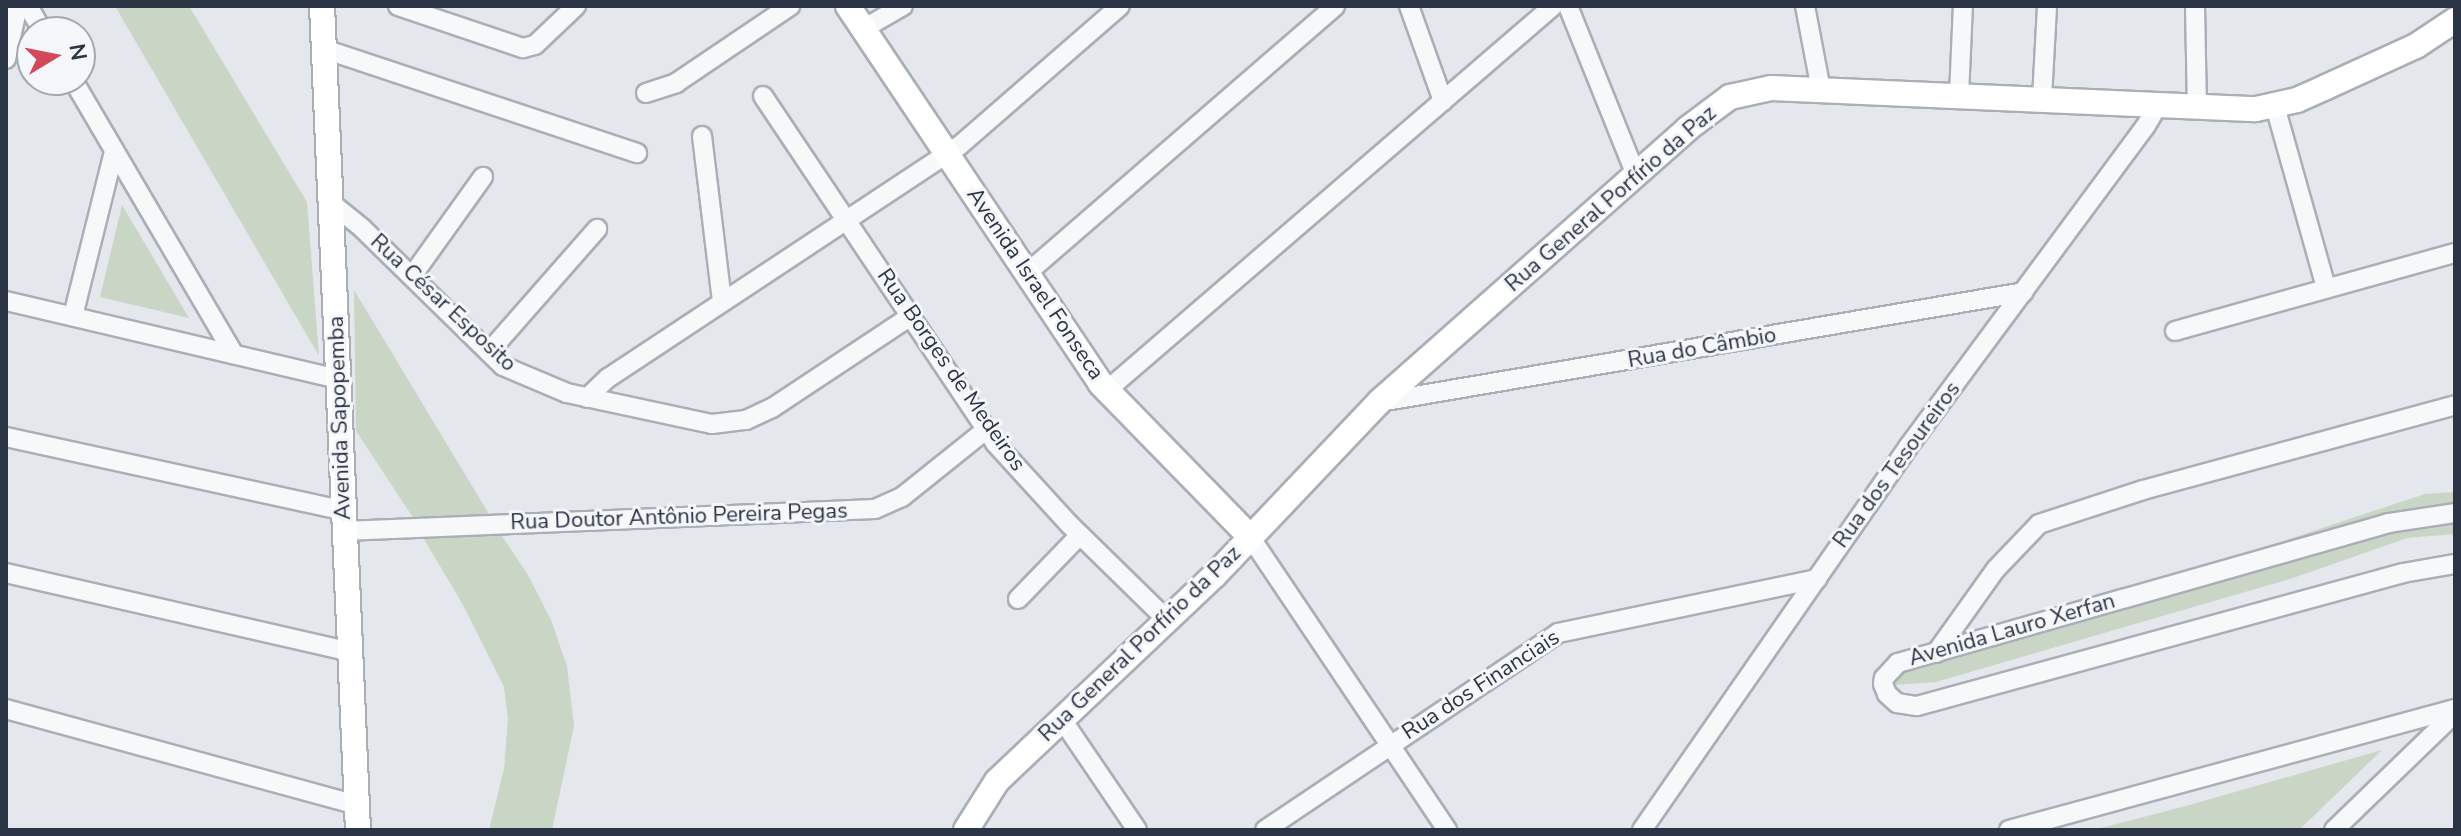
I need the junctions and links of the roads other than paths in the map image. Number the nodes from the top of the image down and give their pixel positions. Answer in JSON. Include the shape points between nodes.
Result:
{"nodes":[{"id":1,"x":18,"y":6,"type":"edge"},
{"id":2,"x":316,"y":6,"type":"edge"},
{"id":3,"x":398,"y":6,"type":"edge"},
{"id":4,"x":576,"y":6,"type":"edge"},
{"id":5,"x":790,"y":6,"type":"edge"},
{"id":6,"x":848,"y":6,"type":"edge"},
{"id":7,"x":903,"y":6,"type":"edge"},
{"id":8,"x":1335,"y":6,"type":"edge"},
{"id":9,"x":1409,"y":6,"type":"edge"},
{"id":10,"x":1553,"y":6,"type":"edge"},
{"id":11,"x":1568,"y":6,"type":"edge"},
{"id":12,"x":1805,"y":6,"type":"edge"},
{"id":13,"x":1963,"y":6,"type":"edge"},
{"id":14,"x":2047,"y":6,"type":"edge"},
{"id":15,"x":2195,"y":6,"type":"edge"},
{"id":16,"x":1109,"y":9,"type":"edge"},
{"id":17,"x":2455,"y":20,"type":"edge"},
{"id":18,"x":863,"y":29,"type":"junction"},
{"id":19,"x":324,"y":49,"type":"junction"},
{"id":20,"x":6,"y":59,"type":"edge"},
{"id":21,"x":1821,"y":90,"type":"junction"},
{"id":22,"x":646,"y":93,"type":"dead end"},
{"id":23,"x":82,"y":96,"type":"edge"},
{"id":24,"x":763,"y":96,"type":"dead end"},
{"id":25,"x":1959,"y":96,"type":"junction"},
{"id":26,"x":2042,"y":99,"type":"junction"},
{"id":27,"x":1443,"y":101,"type":"junction"},
{"id":28,"x":2159,"y":104,"type":"junction"},
{"id":29,"x":2275,"y":106,"type":"junction"},
{"id":30,"x":2197,"y":107,"type":"junction"},
{"id":31,"x":702,"y":136,"type":"dead end"},
{"id":32,"x":114,"y":151,"type":"junction"},
{"id":33,"x":637,"y":153,"type":"dead end"},
{"id":34,"x":947,"y":154,"type":"junction"},
{"id":35,"x":1636,"y":175,"type":"junction"},
{"id":36,"x":483,"y":177,"type":"dead end"},
{"id":37,"x":330,"y":202,"type":"junction"},
{"id":38,"x":847,"y":219,"type":"junction"},
{"id":39,"x":597,"y":229,"type":"dead end"},
{"id":40,"x":2455,"y":253,"type":"edge"},
{"id":41,"x":1026,"y":274,"type":"junction"},
{"id":42,"x":412,"y":276,"type":"junction"},
{"id":43,"x":2326,"y":288,"type":"junction"},
{"id":44,"x":2024,"y":292,"type":"junction"},
{"id":45,"x":6,"y":301,"type":"edge"},
{"id":46,"x":722,"y":302,"type":"junction"},
{"id":47,"x":73,"y":316,"type":"junction"},
{"id":48,"x":911,"y":316,"type":"junction"},
{"id":49,"x":2175,"y":331,"type":"dead end"},
{"id":50,"x":489,"y":352,"type":"junction"},
{"id":51,"x":234,"y":354,"type":"junction"},
{"id":52,"x":338,"y":379,"type":"junction"},
{"id":53,"x":1106,"y":391,"type":"junction"},
{"id":54,"x":587,"y":398,"type":"junction"},
{"id":55,"x":1379,"y":402,"type":"junction"},
{"id":56,"x":2455,"y":405,"type":"edge"},
{"id":57,"x":987,"y":429,"type":"junction"},
{"id":58,"x":6,"y":437,"type":"edge"},
{"id":59,"x":2455,"y":513,"type":"edge"},
{"id":60,"x":344,"y":521,"type":"junction"},
{"id":61,"x":1080,"y":535,"type":"junction"},
{"id":62,"x":1251,"y":538,"type":"junction"},
{"id":63,"x":2455,"y":564,"type":"edge"},
{"id":64,"x":6,"y":573,"type":"edge"},
{"id":65,"x":1817,"y":579,"type":"junction"},
{"id":66,"x":1018,"y":599,"type":"dead end"},
{"id":67,"x":1168,"y":621,"type":"junction"},
{"id":68,"x":350,"y":652,"type":"junction"},
{"id":69,"x":1936,"y":653,"type":"junction"},
{"id":70,"x":6,"y":709,"type":"edge"},
{"id":71,"x":2455,"y":711,"type":"edge"},
{"id":72,"x":1061,"y":718,"type":"junction"},
{"id":73,"x":1389,"y":745,"type":"junction"},
{"id":74,"x":357,"y":805,"type":"junction"},
{"id":75,"x":358,"y":830,"type":"edge"},
{"id":76,"x":966,"y":830,"type":"edge"},
{"id":77,"x":1137,"y":830,"type":"edge"},
{"id":78,"x":1265,"y":830,"type":"edge"},
{"id":79,"x":1447,"y":830,"type":"edge"},
{"id":80,"x":1642,"y":830,"type":"edge"},
{"id":81,"x":2009,"y":830,"type":"edge"},
{"id":82,"x":2334,"y":830,"type":"edge"}],
"edges":[{"from":1,"to":20,"type":"street"},
{"from":2,"to":19,"type":"street","name":"Avenida Sapopemba"},
{"from":3,"to":4,"type":"street","via":[[523,48],[535,45]]},
{"from":5,"to":22,"type":"street","via":[[676,83]]},
{"from":6,"to":18,"type":"street","name":"Avenida Israel Fonseca"},
{"from":7,"to":18,"type":"street"},
{"from":8,"to":41,"type":"street"},
{"from":9,"to":27,"type":"street"},
{"from":10,"to":27,"type":"street"},
{"from":11,"to":35,"type":"street"},
{"from":12,"to":21,"type":"street"},
{"from":13,"to":25,"type":"street"},
{"from":14,"to":26,"type":"street"},
{"from":15,"to":30,"type":"street"},
{"from":16,"to":34,"type":"street"},
{"from":17,"to":29,"type":"street","name":"Rua General Porfírio da Paz","via":[[2416,46]]},
{"from":18,"to":34,"type":"street","name":"Avenida Israel Fonseca"},
{"from":19,"to":33,"type":"street"},
{"from":19,"to":37,"type":"street","name":"Avenida Sapopemba"},
{"from":21,"to":25,"type":"street","name":"Rua General Porfírio da Paz"},
{"from":21,"to":35,"type":"street","name":"Rua General Porfírio da Paz","via":[[1771,88],[1730,97]]},
{"from":23,"to":32,"type":"street"},
{"from":24,"to":38,"type":"street","name":"Rua Borges de Medeiros"},
{"from":25,"to":26,"type":"street","name":"Rua General Porfírio da Paz"},
{"from":26,"to":28,"type":"street","name":"Rua General Porfírio da Paz"},
{"from":27,"to":53,"type":"street"},
{"from":28,"to":30,"type":"street","name":"Rua General Porfírio da Paz"},
{"from":28,"to":44,"type":"street","name":"Rua dos Tesoureiros"},
{"from":29,"to":30,"type":"street","name":"Rua General Porfírio da Paz"},
{"from":29,"to":43,"type":"street"},
{"from":31,"to":46,"type":"street"},
{"from":32,"to":47,"type":"street"},
{"from":32,"to":51,"type":"street"},
{"from":34,"to":38,"type":"street"},
{"from":34,"to":41,"type":"street","name":"Avenida Israel Fonseca"},
{"from":35,"to":55,"type":"street","name":"Rua General Porfírio da Paz"},
{"from":36,"to":42,"type":"street"},
{"from":37,"to":42,"type":"street","name":"Rua César Esposito"},
{"from":37,"to":52,"type":"street","name":"Avenida Sapopemba"},
{"from":38,"to":46,"type":"street"},
{"from":38,"to":48,"type":"street","name":"Rua Borges de Medeiros"},
{"from":39,"to":50,"type":"street"},
{"from":40,"to":43,"type":"street"},
{"from":41,"to":53,"type":"street","name":"Avenida Israel Fonseca"},
{"from":42,"to":50,"type":"street","name":"Rua César Esposito"},
{"from":43,"to":49,"type":"street"},
{"from":44,"to":55,"type":"street","name":"Rua do Câmbio"},
{"from":44,"to":65,"type":"street","name":"Rua dos Tesoureiros"},
{"from":45,"to":47,"type":"street"},
{"from":46,"to":54,"type":"street","via":[[608,378]]},
{"from":47,"to":51,"type":"street"},
{"from":48,"to":54,"type":"street","name":"Rua César Esposito","via":[[746,420],[712,424]]},
{"from":48,"to":57,"type":"street","name":"Rua Borges de Medeiros"},
{"from":50,"to":54,"type":"street","name":"Rua César Esposito","via":[[523,378]]},
{"from":51,"to":52,"type":"street"},
{"from":52,"to":60,"type":"street","name":"Avenida Sapopemba"},
{"from":53,"to":62,"type":"street","name":"Avenida Israel Fonseca"},
{"from":55,"to":62,"type":"street","name":"Rua General Porfírio da Paz"},
{"from":56,"to":69,"type":"street","via":[[2143,490],[2039,524],[1996,569]]},
{"from":57,"to":60,"type":"street","name":"Rua Doutor Antônio Pereira Pegas","via":[[902,497],[875,509]]},
{"from":57,"to":61,"type":"street","name":"Rua Borges de Medeiros"},
{"from":58,"to":60,"type":"street","name":"Rua Doutor Antônio Pereira Pegas"},
{"from":59,"to":69,"type":"street","name":"Avenida Lauro Xerfan","via":[[2389,523]]},
{"from":60,"to":68,"type":"street","name":"Avenida Sapopemba"},
{"from":61,"to":66,"type":"street"},
{"from":61,"to":67,"type":"street","name":"Rua Borges de Medeiros"},
{"from":62,"to":67,"type":"street","name":"Rua General Porfírio da Paz"},
{"from":62,"to":73,"type":"street"},
{"from":63,"to":69,"type":"street","name":"Avenida Lauro Xerfan","via":[[2403,573],[1917,706],[1897,703],[1887,694],[1884,678],[1898,663]]},
{"from":64,"to":68,"type":"street"},
{"from":65,"to":73,"type":"street","name":"Rua dos Financiais","via":[[1558,633]]},
{"from":65,"to":80,"type":"street","name":"Rua dos Tesoureiros"},
{"from":67,"to":72,"type":"street","name":"Rua General Porfírio da Paz"},
{"from":68,"to":74,"type":"street","name":"Avenida Sapopemba"},
{"from":70,"to":74,"type":"street"},
{"from":71,"to":81,"type":"street"},
{"from":71,"to":82,"type":"street"},
{"from":72,"to":76,"type":"street","name":"Rua General Porfírio da Paz","via":[[997,781]]},
{"from":72,"to":77,"type":"street"},
{"from":73,"to":78,"type":"street","name":"Rua dos Financiais"},
{"from":73,"to":79,"type":"street"},
{"from":74,"to":75,"type":"street","name":"Avenida Sapopemba"}]}
